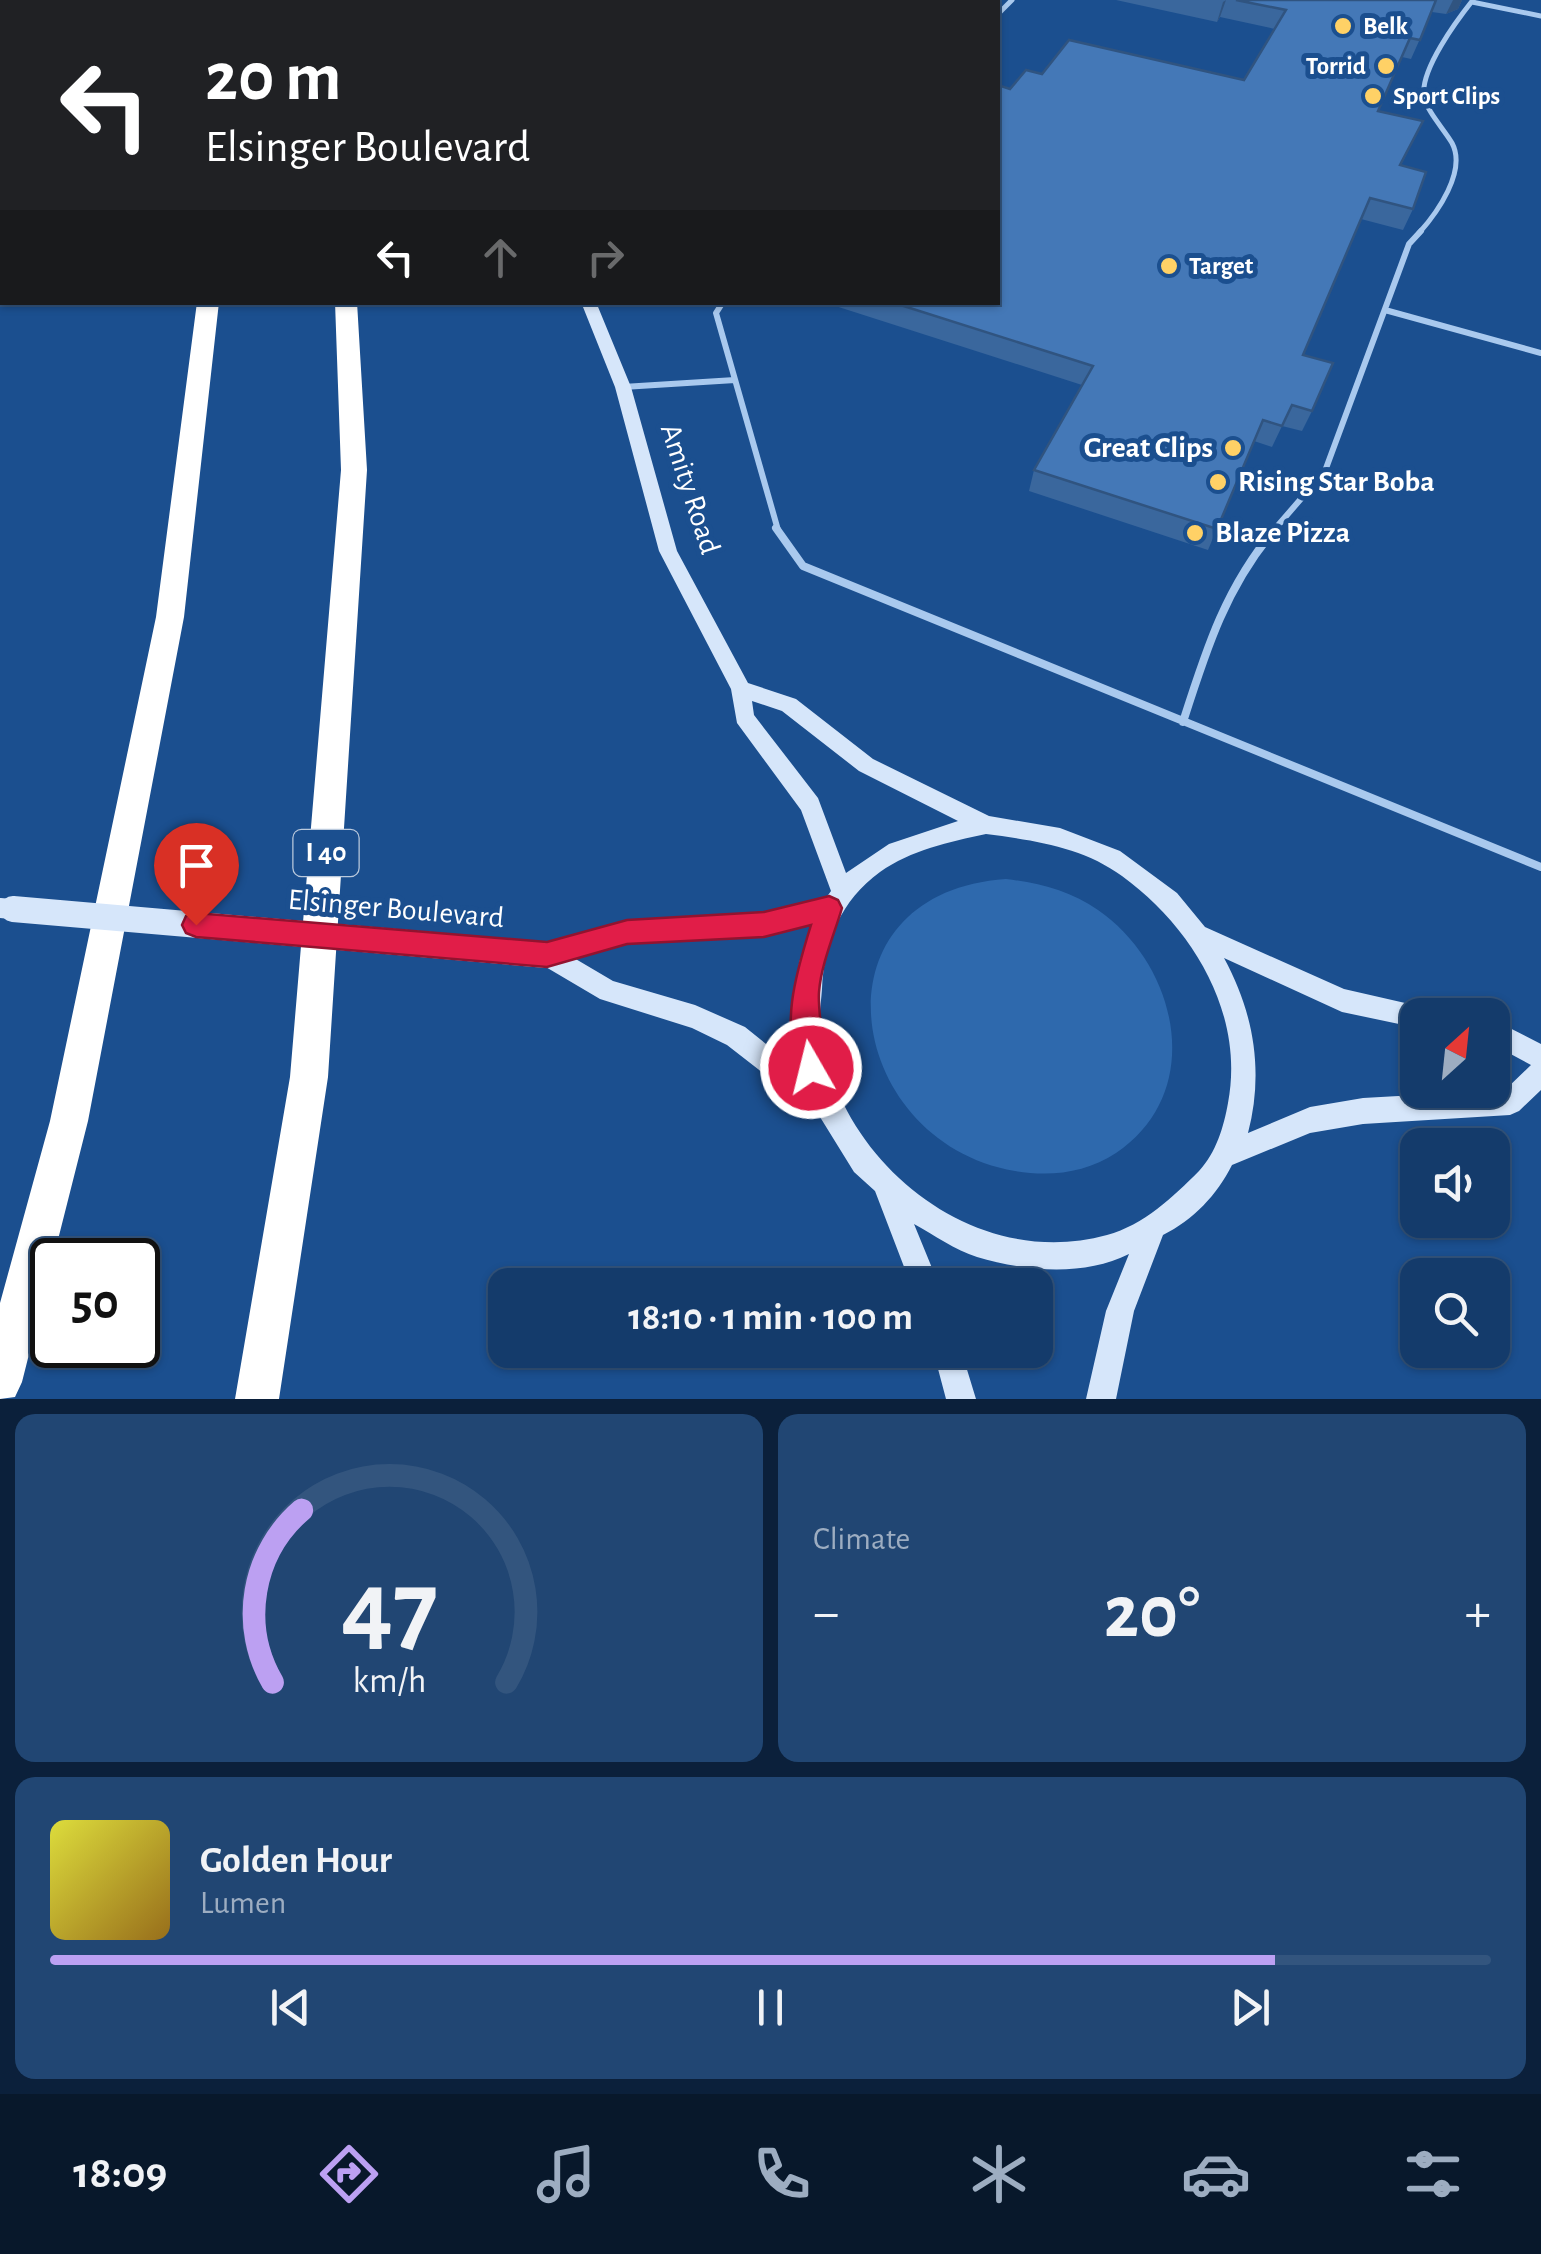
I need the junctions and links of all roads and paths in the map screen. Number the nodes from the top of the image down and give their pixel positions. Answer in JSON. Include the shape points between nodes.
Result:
{"nodes":[{"id":1,"x":1473,"y":1,"type":"edge"},
{"id":2,"x":1541,"y":16,"type":"edge"},
{"id":3,"x":208,"y":305,"type":"edge"},
{"id":4,"x":346,"y":305,"type":"edge"},
{"id":5,"x":589,"y":305,"type":"edge"},
{"id":6,"x":721,"y":305,"type":"edge"},
{"id":7,"x":1385,"y":310,"type":"junction"},
{"id":8,"x":1541,"y":353,"type":"edge"},
{"id":9,"x":735,"y":380,"type":"junction"},
{"id":10,"x":623,"y":388,"type":"junction"},
{"id":11,"x":741,"y":689,"type":"junction"},
{"id":12,"x":1183,"y":722,"type":"junction"},
{"id":13,"x":986,"y":825,"type":"junction"},
{"id":14,"x":1541,"y":867,"type":"edge"},
{"id":15,"x":835,"y":899,"type":"junction"},
{"id":16,"x":0,"y":908,"type":"edge"},
{"id":17,"x":1204,"y":937,"type":"junction"},
{"id":18,"x":547,"y":955,"type":"junction"},
{"id":19,"x":1400,"y":1012,"type":"edge"},
{"id":20,"x":1510,"y":1041,"type":"edge"},
{"id":21,"x":1541,"y":1057,"type":"edge"},
{"id":22,"x":1541,"y":1074,"type":"edge"},
{"id":23,"x":826,"y":1108,"type":"junction"},
{"id":24,"x":1225,"y":1155,"type":"junction"},
{"id":25,"x":887,"y":1190,"type":"junction"},
{"id":26,"x":1150,"y":1234,"type":"junction"},
{"id":27,"x":918,"y":1268,"type":"edge"},
{"id":28,"x":953,"y":1368,"type":"edge"},
{"id":29,"x":0,"y":1382,"type":"edge"},
{"id":30,"x":258,"y":1399,"type":"edge"},
{"id":31,"x":962,"y":1399,"type":"edge"},
{"id":32,"x":1100,"y":1399,"type":"edge"}],
"edges":[{"from":1,"to":2,"type":"lane"},
{"from":1,"to":7,"type":"lane","via":[[1450,29],[1425,82],[1424,98],[1455,148],[1454,172],[1438,213],[1409,244]]},
{"from":3,"to":29,"type":"highway","via":[[166,636],[69,1121]]},
{"from":4,"to":30,"type":"highway","number":"I 40","via":[[354,470],[310,1077]]},
{"from":5,"to":10,"type":"street","name":"Amity Road"},
{"from":6,"to":9,"type":"lane","via":[[716,313]]},
{"from":7,"to":8,"type":"lane"},
{"from":7,"to":12,"type":"lane","via":[[1325,471],[1246,563],[1215,623]]},
{"from":9,"to":10,"type":"lane"},
{"from":9,"to":12,"type":"lane","via":[[775,526],[803,566]]},
{"from":10,"to":11,"type":"street","name":"Amity Road","via":[[668,551]]},
{"from":11,"to":13,"type":"street","via":[[789,704],[866,764]]},
{"from":11,"to":15,"type":"street","name":"Amity Road","via":[[744,717],[810,805]]},
{"from":12,"to":14,"type":"lane"},
{"from":13,"to":15,"type":"street","via":[[915,842],[862,871]]},
{"from":13,"to":17,"type":"street","via":[[1079,842],[1129,867]]},
{"from":15,"to":18,"type":"street","name":"Elsinger Boulevard","via":[[764,924],[627,932]]},
{"from":15,"to":23,"type":"street","via":[[805,987],[804,1027]]},
{"from":16,"to":18,"type":"street","name":"Elsinger Boulevard","bridge":true},
{"from":17,"to":19,"type":"street","via":[[1342,1000]]},
{"from":17,"to":24,"type":"street","via":[[1228,984],[1246,1063],[1243,1104]]},
{"from":18,"to":23,"type":"street","name":"Elsinger Boulevard","via":[[608,991],[736,1036]]},
{"from":20,"to":21,"type":"street"},
{"from":22,"to":24,"type":"street","via":[[1510,1102],[1310,1120]]},
{"from":23,"to":25,"type":"street","via":[[852,1152]]},
{"from":24,"to":26,"type":"street","via":[[1198,1197]]},
{"from":25,"to":26,"type":"street","via":[[930,1221],[982,1245],[1038,1255],[1093,1253]]},
{"from":25,"to":27,"type":"street"},
{"from":26,"to":32,"type":"street","via":[[1120,1311]]},
{"from":28,"to":31,"type":"street"}]}
